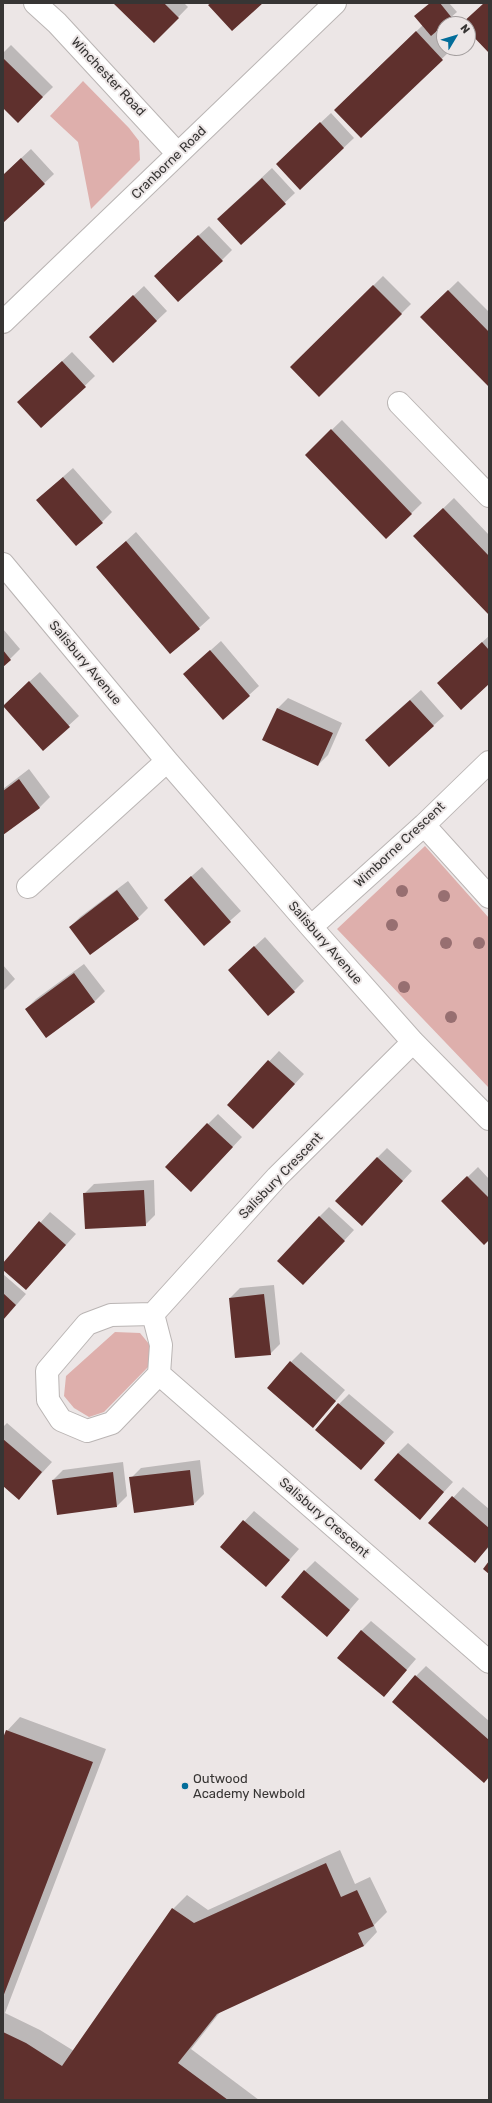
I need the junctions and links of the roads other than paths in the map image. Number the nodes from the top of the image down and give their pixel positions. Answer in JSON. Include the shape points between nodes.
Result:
{"nodes":[{"id":1,"x":36,"y":3,"type":"edge"},
{"id":2,"x":335,"y":3,"type":"edge"},
{"id":3,"x":178,"y":154,"type":"junction"},
{"id":4,"x":3,"y":322,"type":"edge"},
{"id":5,"x":399,"y":403,"type":"dead end"},
{"id":6,"x":489,"y":496,"type":"edge"},
{"id":7,"x":3,"y":564,"type":"edge"},
{"id":8,"x":167,"y":761,"type":"junction"},
{"id":9,"x":489,"y":762,"type":"edge"},
{"id":10,"x":424,"y":825,"type":"junction"},
{"id":11,"x":28,"y":887,"type":"dead end"},
{"id":12,"x":489,"y":897,"type":"edge"},
{"id":13,"x":311,"y":927,"type":"junction"},
{"id":14,"x":413,"y":1042,"type":"junction"},
{"id":15,"x":489,"y":1119,"type":"edge"},
{"id":16,"x":154,"y":1314,"type":"junction"},
{"id":17,"x":159,"y":1374,"type":"junction"},
{"id":18,"x":489,"y":1662,"type":"edge"}],
"edges":[{"from":1,"to":3,"type":"street","name":"Winchester Road"},
{"from":2,"to":3,"type":"street","name":"Cranborne Road"},
{"from":3,"to":4,"type":"street","name":"Cranborne Road"},
{"from":5,"to":6,"type":"street"},
{"from":7,"to":8,"type":"street","name":"Salisbury Avenue"},
{"from":8,"to":11,"type":"street"},
{"from":8,"to":13,"type":"street","name":"Salisbury Avenue"},
{"from":9,"to":10,"type":"street","name":"Wimborne Crescent"},
{"from":10,"to":12,"type":"street"},
{"from":10,"to":13,"type":"street","name":"Wimborne Crescent"},
{"from":13,"to":14,"type":"street","name":"Salisbury Avenue"},
{"from":14,"to":15,"type":"street","name":"Salisbury Avenue"},
{"from":14,"to":16,"type":"street","name":"Salisbury Crescent","via":[[277,1177]]},
{"from":16,"to":17,"type":"street","via":[[161,1345]]},
{"from":16,"to":17,"type":"street","via":[[111,1315],[88,1324],[47,1371],[48,1400],[61,1420],[87,1431],[112,1423]]},
{"from":17,"to":18,"type":"street","name":"Salisbury Crescent"}]}
